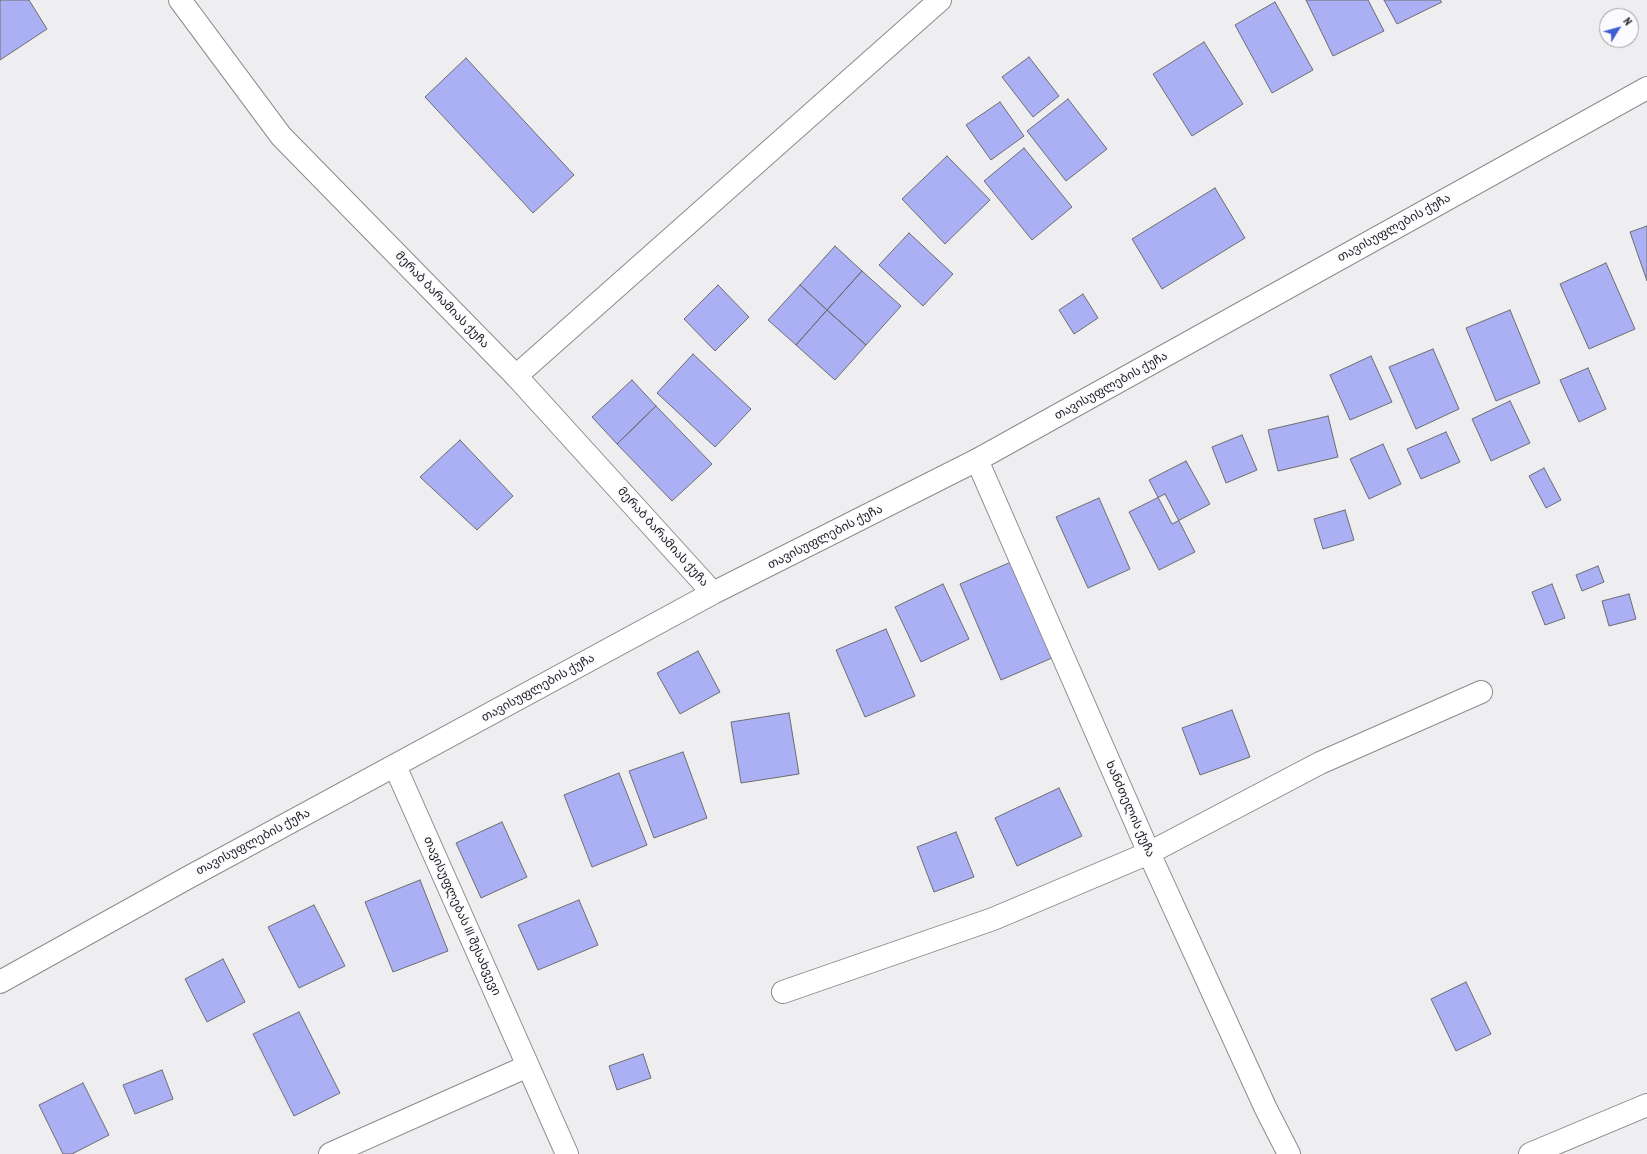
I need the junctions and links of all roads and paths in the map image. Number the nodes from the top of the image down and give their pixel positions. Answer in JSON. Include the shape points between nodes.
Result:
{"nodes":[{"id":1,"x":180,"y":0,"type":"edge"},
{"id":2,"x":940,"y":0,"type":"edge"},
{"id":3,"x":1647,"y":88,"type":"edge"},
{"id":4,"x":516,"y":376,"type":"junction"},
{"id":5,"x":977,"y":460,"type":"junction"},
{"id":6,"x":713,"y":593,"type":"junction"},
{"id":7,"x":1481,"y":692,"type":"dead end"},
{"id":8,"x":395,"y":766,"type":"junction"},
{"id":9,"x":1149,"y":853,"type":"junction"},
{"id":10,"x":0,"y":982,"type":"edge"},
{"id":11,"x":783,"y":992,"type":"dead end"},
{"id":12,"x":528,"y":1066,"type":"junction"},
{"id":13,"x":1647,"y":1105,"type":"edge"},
{"id":14,"x":330,"y":1154,"type":"edge"},
{"id":15,"x":567,"y":1154,"type":"edge"},
{"id":16,"x":1289,"y":1154,"type":"edge"},
{"id":17,"x":1530,"y":1154,"type":"edge"}],
"edges":[{"from":1,"to":4,"type":"main road","name":"მერაბ ბარამიას ქუჩა","via":[[281,136]]},
{"from":2,"to":4,"type":"main road"},
{"from":3,"to":5,"type":"main road","name":"თავისუფლების ქუჩა"},
{"from":4,"to":6,"type":"main road","name":"მერაბ ბარამიას ქუჩა"},
{"from":5,"to":6,"type":"main road","name":"თავისუფლების ქუჩა"},
{"from":5,"to":9,"type":"main road","name":"ხანძთელის ქუჩა"},
{"from":6,"to":8,"type":"main road","name":"თავისუფლების ქუჩა"},
{"from":7,"to":9,"type":"main road","via":[[1320,763]]},
{"from":8,"to":10,"type":"main road","name":"თავისუფლების ქუჩა"},
{"from":8,"to":12,"type":"main road","name":"თავისუფლებას III შესახვევი"},
{"from":9,"to":11,"type":"main road","via":[[993,919]]},
{"from":9,"to":16,"type":"main road","name":"ხანძთელის ქუჩა"},
{"from":12,"to":14,"type":"main road"},
{"from":12,"to":15,"type":"main road","name":"თავისუფლებას III შესახვევი"},
{"from":13,"to":17,"type":"main road"}]}
